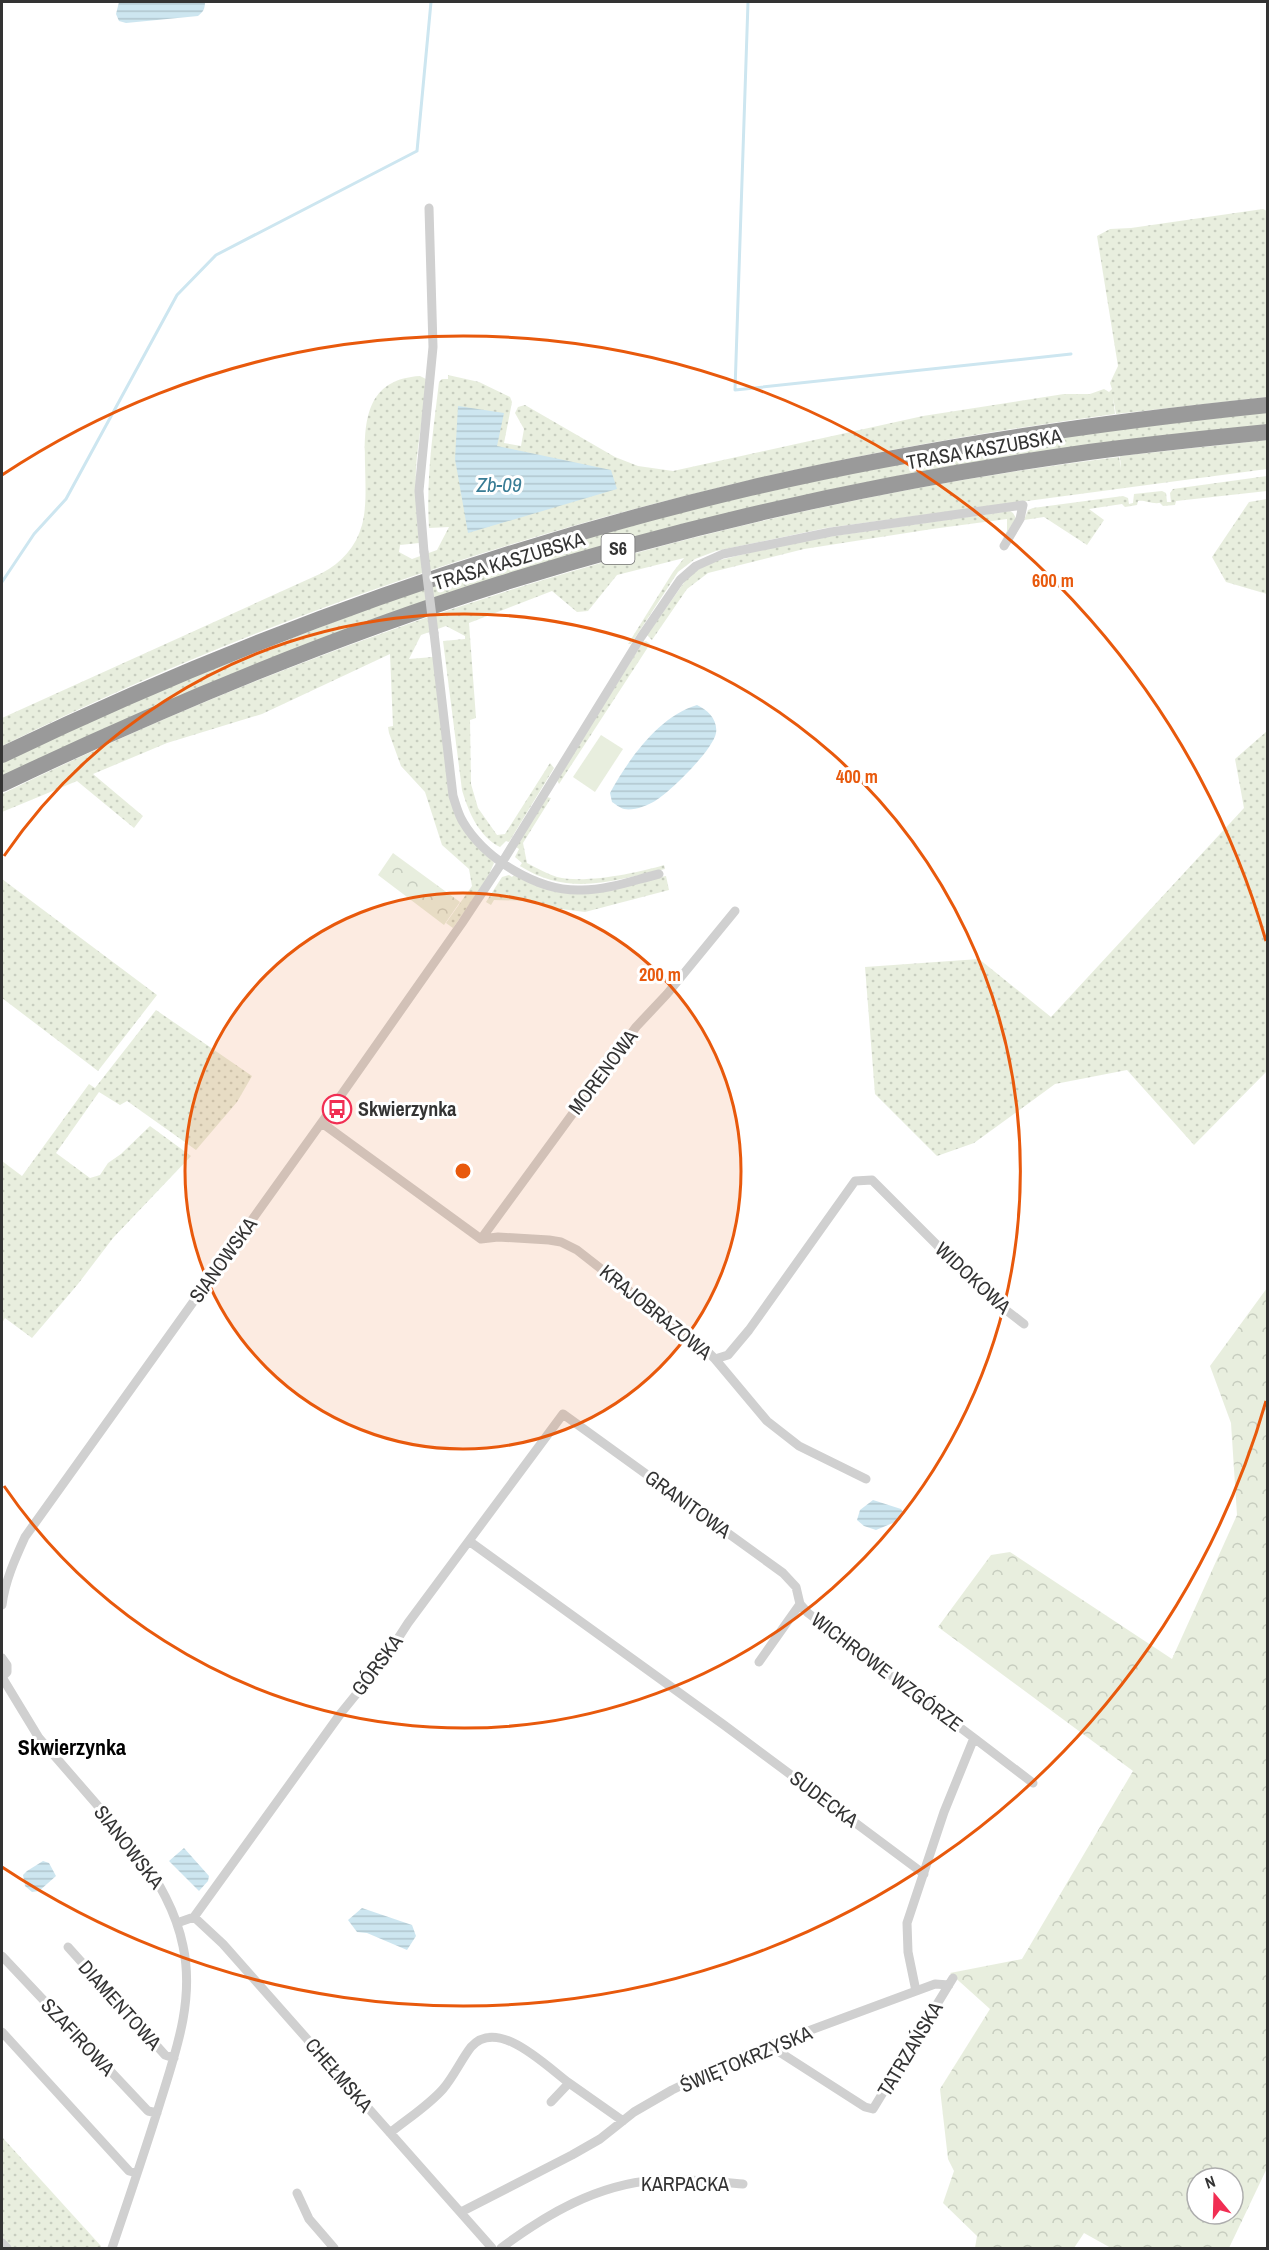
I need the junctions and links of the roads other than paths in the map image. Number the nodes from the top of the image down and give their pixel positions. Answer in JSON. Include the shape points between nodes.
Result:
{"nodes":[{"id":1,"x":429,"y":207,"type":"dead end"},
{"id":2,"x":1268,"y":405,"type":"edge"},
{"id":3,"x":1268,"y":432,"type":"edge"},
{"id":4,"x":1004,"y":546,"type":"dead end"},
{"id":5,"x":2,"y":755,"type":"edge"},
{"id":6,"x":2,"y":784,"type":"edge"},
{"id":7,"x":503,"y":861,"type":"junction"},
{"id":8,"x":659,"y":874,"type":"dead end"},
{"id":9,"x":735,"y":911,"type":"dead end"},
{"id":10,"x":322,"y":1123,"type":"junction"},
{"id":11,"x":480,"y":1239,"type":"junction"},
{"id":12,"x":1024,"y":1324,"type":"dead end"},
{"id":13,"x":715,"y":1359,"type":"junction"},
{"id":14,"x":563,"y":1414,"type":"joint"},
{"id":15,"x":866,"y":1479,"type":"dead end"},
{"id":16,"x":469,"y":1541,"type":"junction"},
{"id":17,"x":800,"y":1604,"type":"junction"},
{"id":18,"x":2,"y":1605,"type":"edge"},
{"id":19,"x":2,"y":1658,"type":"edge"},
{"id":20,"x":759,"y":1662,"type":"dead end"},
{"id":21,"x":2,"y":1677,"type":"edge"},
{"id":22,"x":975,"y":1738,"type":"junction"},
{"id":23,"x":1033,"y":1783,"type":"dead end"},
{"id":24,"x":924,"y":1874,"type":"junction"},
{"id":25,"x":194,"y":1917,"type":"junction"},
{"id":26,"x":177,"y":1923,"type":"junction"},
{"id":27,"x":68,"y":1947,"type":"dead end"},
{"id":28,"x":2,"y":1956,"type":"edge"},
{"id":29,"x":951,"y":1981,"type":"joint"},
{"id":30,"x":916,"y":1991,"type":"junction"},
{"id":31,"x":2,"y":2032,"type":"edge"},
{"id":32,"x":770,"y":2046,"type":"junction"},
{"id":33,"x":174,"y":2058,"type":"junction"},
{"id":34,"x":569,"y":2083,"type":"junction"},
{"id":35,"x":550,"y":2102,"type":"dead end"},
{"id":36,"x":157,"y":2113,"type":"junction"},
{"id":37,"x":622,"y":2121,"type":"junction"},
{"id":38,"x":390,"y":2133,"type":"junction"},
{"id":39,"x":137,"y":2173,"type":"junction"},
{"id":40,"x":743,"y":2184,"type":"dead end"},
{"id":41,"x":297,"y":2193,"type":"dead end"},
{"id":42,"x":460,"y":2212,"type":"junction"},
{"id":43,"x":2,"y":2243,"type":"edge"},
{"id":44,"x":7,"y":2248,"type":"edge"},
{"id":45,"x":112,"y":2248,"type":"edge"},
{"id":46,"x":334,"y":2248,"type":"edge"},
{"id":47,"x":492,"y":2248,"type":"edge"},
{"id":48,"x":501,"y":2248,"type":"edge"}],
"edges":[{"from":1,"to":7,"type":"street","bridge":true,"via":[[433,347],[419,490],[424,552],[453,796],[469,830]]},
{"from":2,"to":5,"type":"highway","name":"TRASA KASZUBSKA","number":"S6","via":[[1102,424],[954,447],[750,489],[607,525],[492,559],[261,641],[85,715]]},
{"from":3,"to":6,"type":"highway","name":"TRASA KASZUBSKA","number":"S6","via":[[1089,452],[958,473],[759,514],[614,550],[369,628],[265,667]]},
{"from":4,"to":7,"type":"street","name":"SIANOWSKA","via":[[1020,519],[1023,505],[831,532],[723,554],[696,566],[680,580],[661,607]]},
{"from":7,"to":8,"type":"street","via":[[534,881],[570,890],[602,888]]},
{"from":7,"to":10,"type":"street","name":"SIANOWSKA"},
{"from":9,"to":11,"type":"street","name":"MORENOWA","via":[[636,1027]]},
{"from":10,"to":11,"type":"street"},
{"from":10,"to":18,"type":"street","name":"SIANOWSKA","via":[[25,1537],[10,1569]]},
{"from":11,"to":13,"type":"street","name":"KRAJOBRAZOWA","via":[[549,1240],[577,1250],[646,1304],[665,1314]]},
{"from":12,"to":13,"type":"street","name":"WIDOKOWA","via":[[979,1289],[872,1180],[855,1181],[749,1330],[728,1356]]},
{"from":13,"to":15,"type":"street","name":"KRAJOBRAZOWA","via":[[775,1428],[799,1446]]},
{"from":14,"to":16,"type":"street","name":"GÓRSKA"},
{"from":14,"to":17,"type":"street","name":"GRANITOWA","via":[[783,1573],[796,1587]]},
{"from":16,"to":24,"type":"street","name":"SUDECKA"},
{"from":16,"to":25,"type":"street","name":"GÓRSKA"},
{"from":17,"to":20,"type":"street"},
{"from":17,"to":22,"type":"street","name":"WICHROWE WZGÓRZE"},
{"from":19,"to":21,"type":"street","via":[[7,1672]]},
{"from":21,"to":26,"type":"street","name":"SIANOWSKA","via":[[39,1738],[143,1859],[164,1892]]},
{"from":22,"to":23,"type":"street","name":"WICHROWE WZGÓRZE"},
{"from":22,"to":24,"type":"street","name":"WICHROWE WZGÓRZE","via":[[944,1812]]},
{"from":24,"to":30,"type":"street","name":"WICHROWE WZGÓRZE","via":[[907,1923]]},
{"from":25,"to":26,"type":"street"},
{"from":25,"to":38,"type":"street","name":"CHEŁMSKA","via":[[231,1952]]},
{"from":26,"to":33,"type":"street","name":"SIANOWSKA","via":[[187,1975],[184,2014]]},
{"from":27,"to":33,"type":"street","name":"DIAMENTOWA","via":[[165,2055]]},
{"from":28,"to":36,"type":"street","name":"SZAFIROWA","via":[[148,2111]]},
{"from":29,"to":30,"type":"street","name":"ŚWIĘTOKRZYSKA"},
{"from":29,"to":32,"type":"street","name":"TATRZAŃSKA","via":[[873,2109]]},
{"from":30,"to":32,"type":"street","name":"ŚWIĘTOKRZYSKA"},
{"from":31,"to":39,"type":"street","via":[[129,2171]]},
{"from":32,"to":37,"type":"street","name":"ŚWIĘTOKRZYSKA","via":[[718,2066]]},
{"from":33,"to":36,"type":"street","name":"SIANOWSKA"},
{"from":34,"to":35,"type":"street"},
{"from":34,"to":37,"type":"street"},
{"from":34,"to":38,"type":"street","via":[[525,2050],[492,2036],[472,2046],[442,2090]]},
{"from":36,"to":39,"type":"street","name":"SIANOWSKA"},
{"from":37,"to":42,"type":"street","name":"ŚWIĘTOKRZYSKA","via":[[572,2156]]},
{"from":38,"to":42,"type":"street","name":"CHEŁMSKA"},
{"from":39,"to":45,"type":"street","name":"SIANOWSKA"},
{"from":40,"to":48,"type":"street","name":"KARPACKA","via":[[655,2180],[620,2186],[587,2195],[557,2210]]},
{"from":41,"to":46,"type":"street","via":[[309,2219]]},
{"from":42,"to":47,"type":"street","name":"CHEŁMSKA"},
{"from":43,"to":44,"type":"street"}]}
